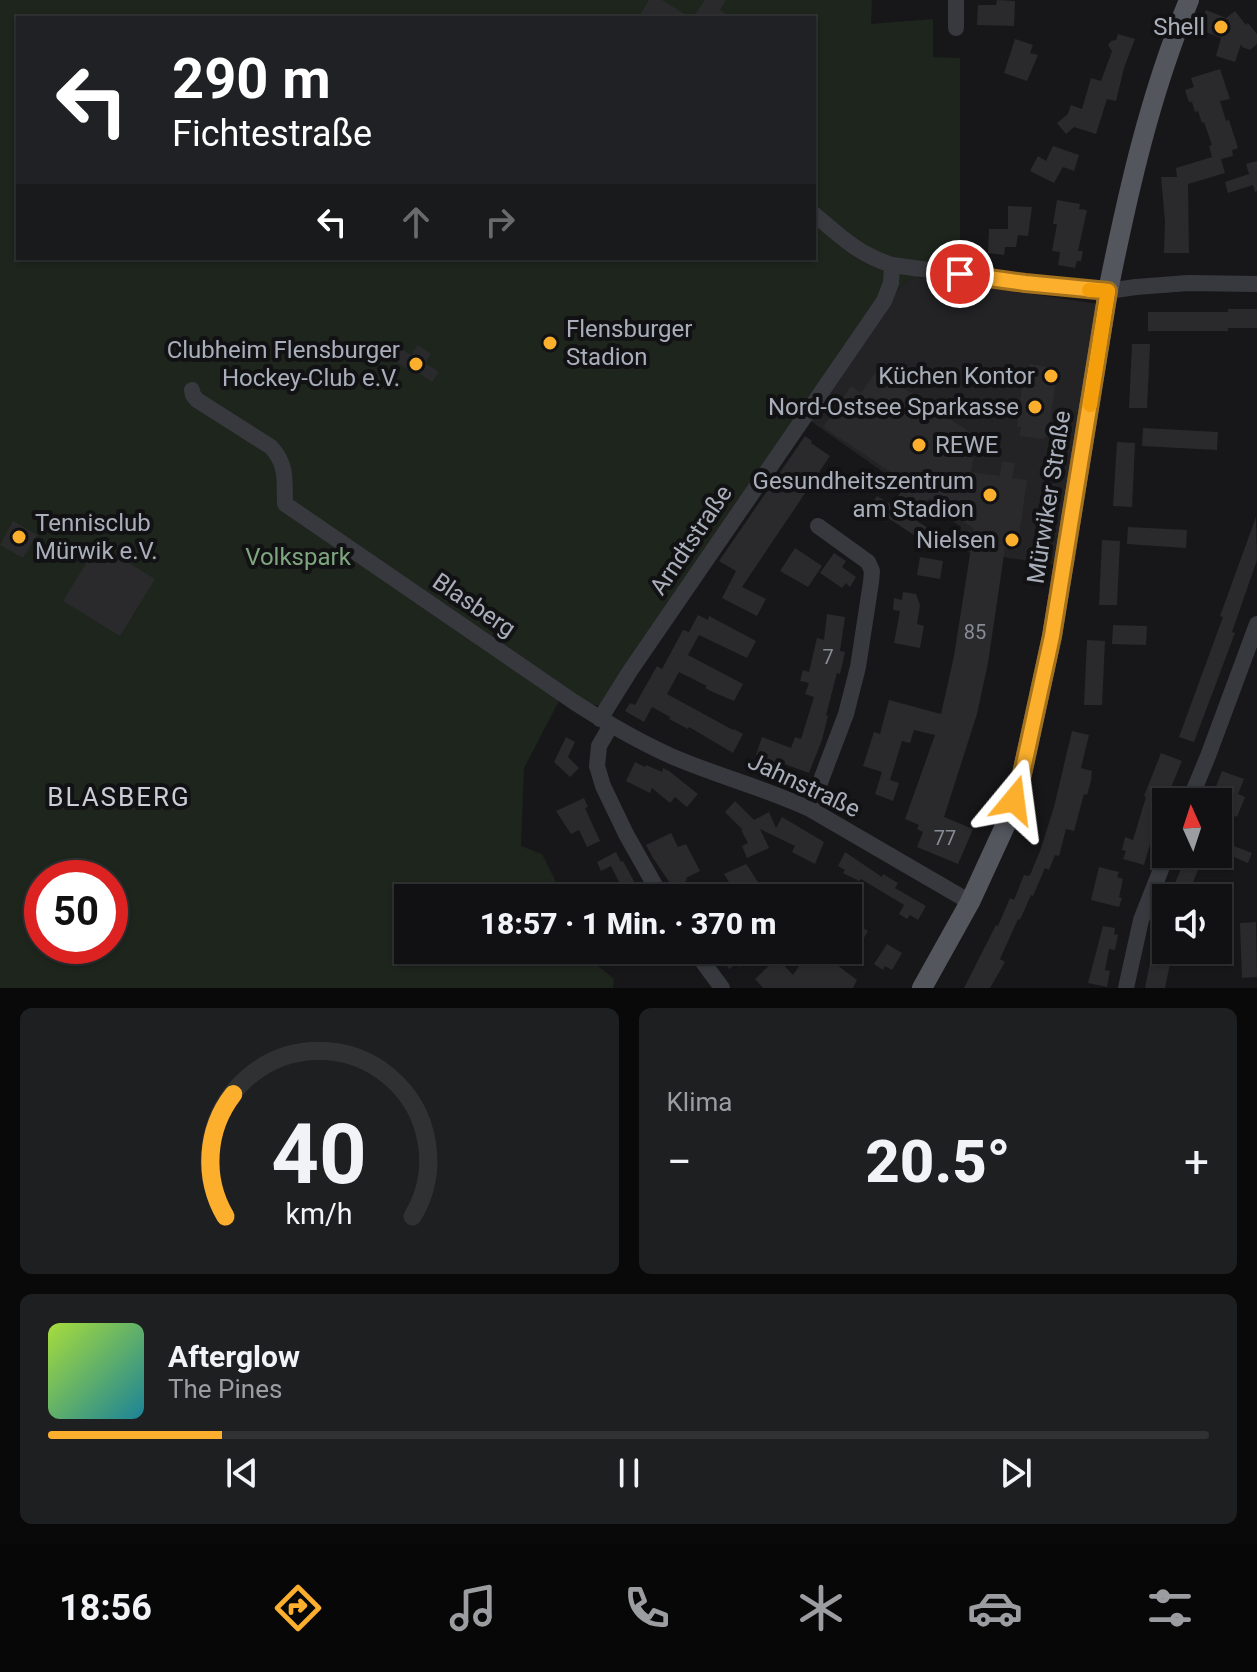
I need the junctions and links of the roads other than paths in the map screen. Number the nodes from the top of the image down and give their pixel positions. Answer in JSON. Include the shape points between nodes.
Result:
{"nodes":[{"id":1,"x":956,"y":0,"type":"edge"},
{"id":2,"x":1189,"y":0,"type":"edge"},
{"id":3,"x":956,"y":28,"type":"dead end"},
{"id":4,"x":816,"y":216,"type":"edge"},
{"id":5,"x":892,"y":265,"type":"junction"},
{"id":6,"x":1257,"y":284,"type":"edge"},
{"id":7,"x":1108,"y":291,"type":"junction"},
{"id":8,"x":192,"y":390,"type":"dead end"},
{"id":9,"x":818,"y":526,"type":"dead end"},
{"id":10,"x":1257,"y":624,"type":"edge"},
{"id":11,"x":606,"y":722,"type":"junction"},
{"id":12,"x":1195,"y":788,"type":"edge"},
{"id":13,"x":810,"y":809,"type":"junction"},
{"id":14,"x":1161,"y":868,"type":"edge"},
{"id":15,"x":654,"y":884,"type":"edge"},
{"id":16,"x":970,"y":902,"type":"junction"},
{"id":17,"x":704,"y":964,"type":"edge"},
{"id":18,"x":722,"y":988,"type":"edge"},
{"id":19,"x":922,"y":988,"type":"edge"},
{"id":20,"x":1126,"y":988,"type":"edge"}],
"edges":[{"from":1,"to":3,"type":"street"},
{"from":2,"to":7,"type":"main road","name":"Mürwiker Straße","via":[[1144,132]]},
{"from":4,"to":5,"type":"street","via":[[854,248]]},
{"from":5,"to":7,"type":"street"},
{"from":5,"to":11,"type":"street","name":"Arndtstraße","via":[[884,301],[630,671]]},
{"from":6,"to":7,"type":"street","via":[[1188,283]]},
{"from":7,"to":16,"type":"main road","name":"Mürwiker Straße","via":[[1055,622],[1022,774]]},
{"from":8,"to":11,"type":"street","name":"Blasberg","via":[[197,400],[281,458],[285,504]]},
{"from":9,"to":13,"type":"street","via":[[868,562],[872,571],[846,714]]},
{"from":10,"to":12,"type":"street"},
{"from":11,"to":13,"type":"street","name":"Jahnstraße","via":[[671,756]]},
{"from":11,"to":15,"type":"street","via":[[597,766]]},
{"from":13,"to":16,"type":"street","name":"Jahnstraße"},
{"from":14,"to":20,"type":"street","via":[[1141,920]]},
{"from":16,"to":19,"type":"main road","name":"Mürwiker Straße"},
{"from":17,"to":18,"type":"street"}]}
